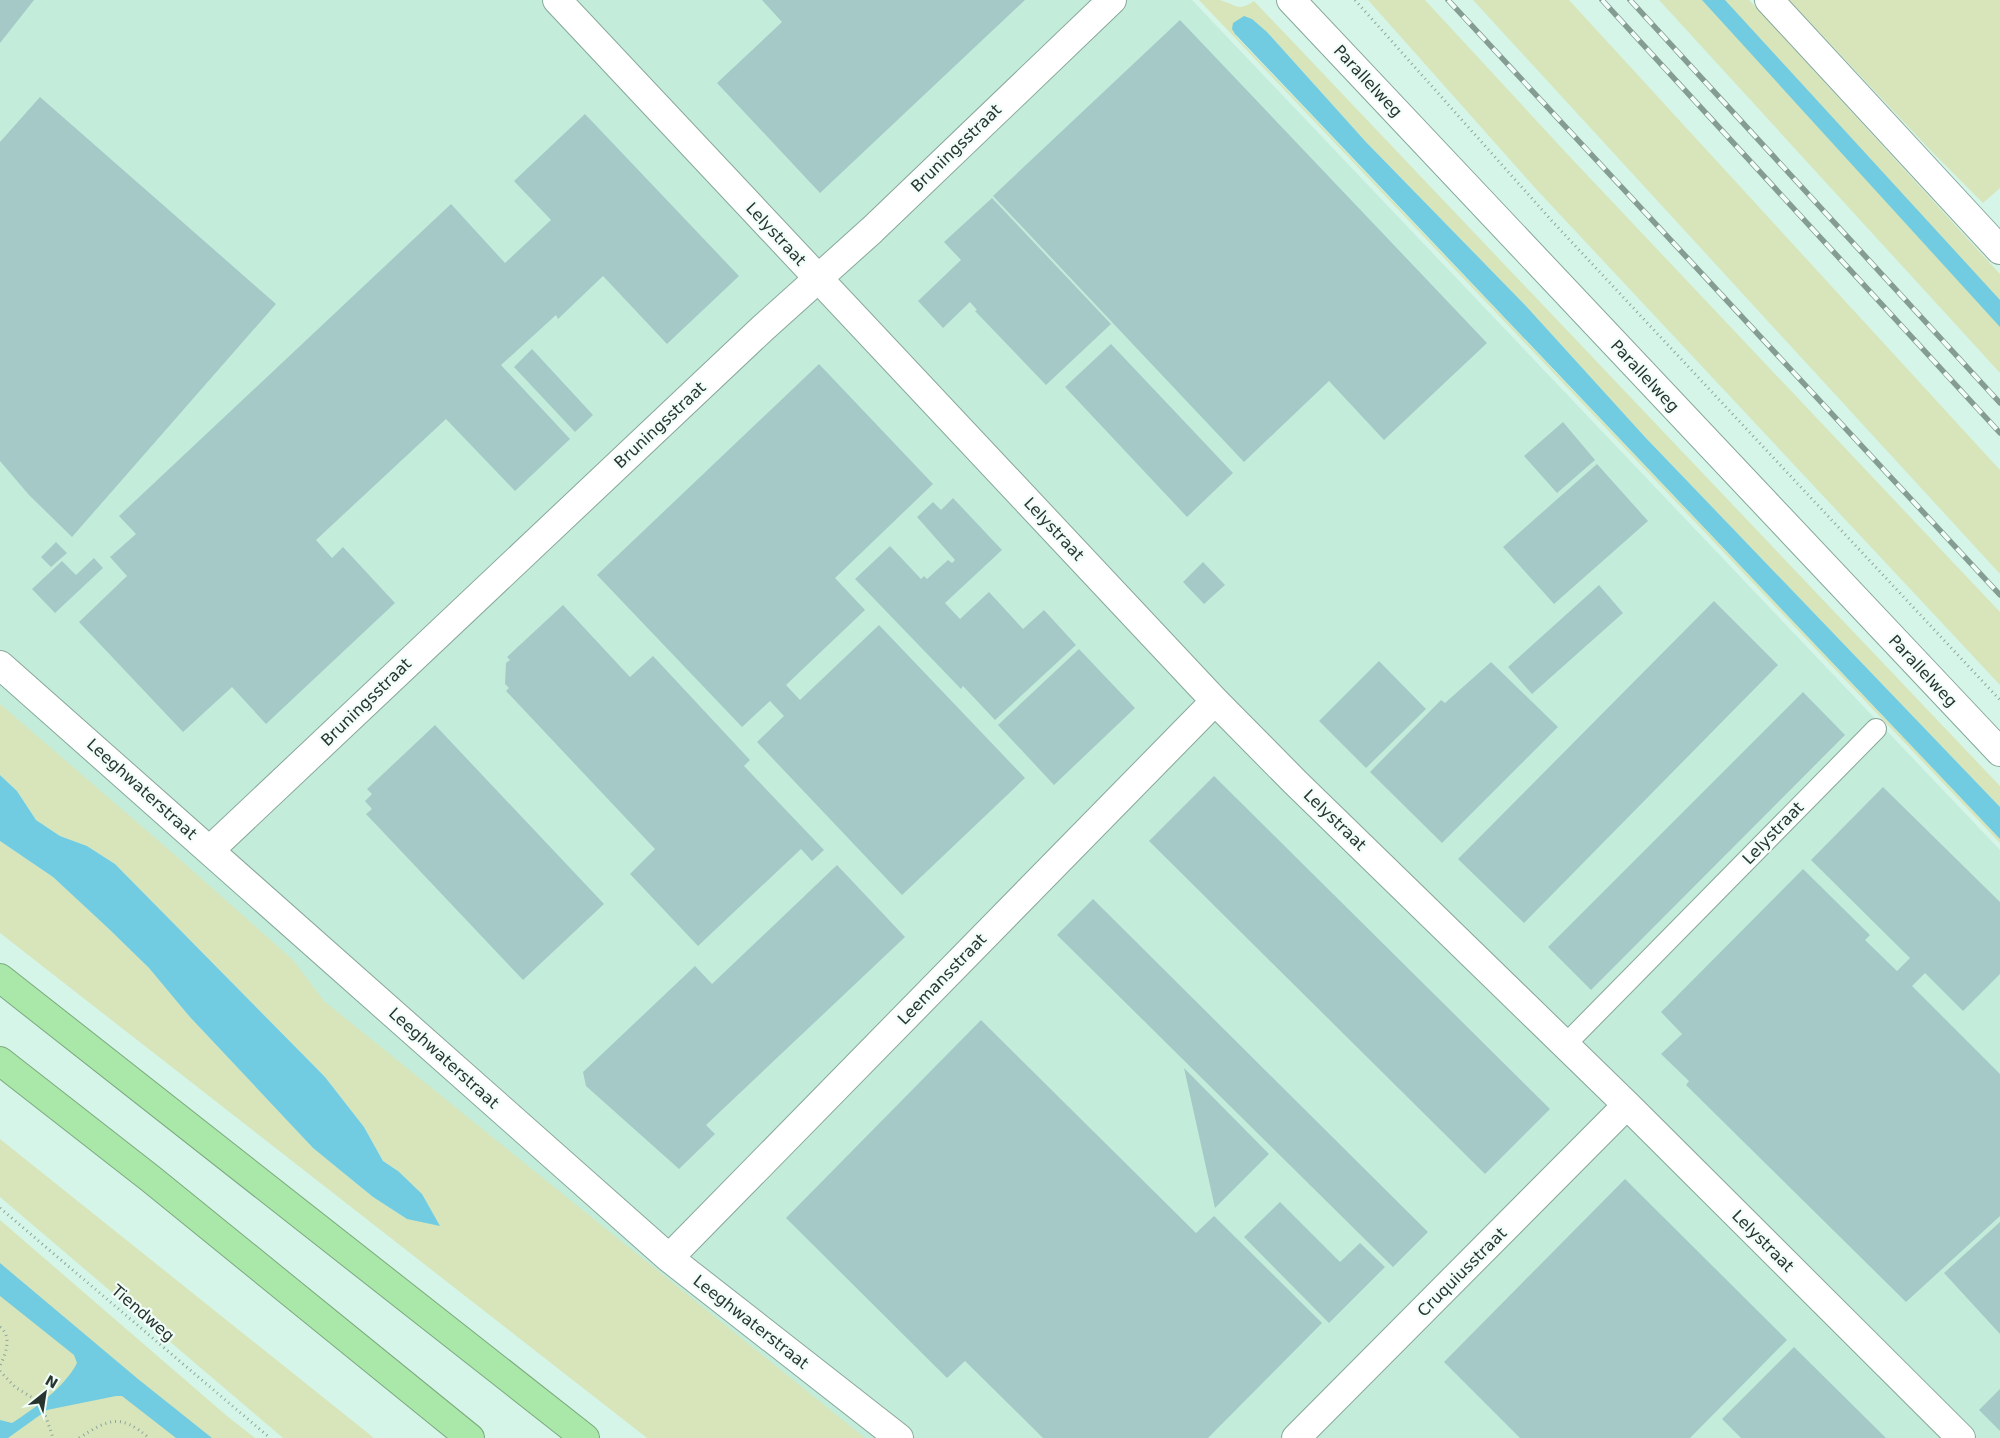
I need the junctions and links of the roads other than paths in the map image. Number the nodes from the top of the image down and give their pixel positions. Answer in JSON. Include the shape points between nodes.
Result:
{"nodes":[{"id":1,"x":557,"y":0,"type":"edge"},
{"id":2,"x":1112,"y":0,"type":"edge"},
{"id":3,"x":1291,"y":0,"type":"edge"},
{"id":4,"x":1769,"y":0,"type":"edge"},
{"id":5,"x":2000,"y":250,"type":"edge"},
{"id":6,"x":818,"y":279,"type":"junction"},
{"id":7,"x":0,"y":665,"type":"edge"},
{"id":8,"x":1215,"y":701,"type":"junction"},
{"id":9,"x":1876,"y":728,"type":"dead end"},
{"id":10,"x":2000,"y":752,"type":"edge"},
{"id":11,"x":210,"y":850,"type":"junction"},
{"id":12,"x":0,"y":978,"type":"edge"},
{"id":13,"x":1565,"y":1045,"type":"junction"},
{"id":14,"x":0,"y":1061,"type":"edge"},
{"id":15,"x":1627,"y":1105,"type":"junction"},
{"id":16,"x":669,"y":1258,"type":"junction"},
{"id":17,"x":470,"y":1438,"type":"edge"},
{"id":18,"x":585,"y":1438,"type":"edge"},
{"id":19,"x":900,"y":1438,"type":"edge"},
{"id":20,"x":1296,"y":1438,"type":"edge"},
{"id":21,"x":1961,"y":1438,"type":"edge"}],
"edges":[{"from":1,"to":6,"type":"street","name":"Lelystraat"},
{"from":2,"to":6,"type":"street","name":"Bruningsstraat"},
{"from":3,"to":10,"type":"street","name":"Parallelweg"},
{"from":4,"to":5,"type":"street"},
{"from":6,"to":8,"type":"street","name":"Lelystraat"},
{"from":6,"to":11,"type":"street","name":"Bruningsstraat"},
{"from":7,"to":11,"type":"street","name":"Leeghwaterstraat"},
{"from":8,"to":13,"type":"street","name":"Lelystraat"},
{"from":8,"to":16,"type":"street","name":"Leemansstraat"},
{"from":9,"to":13,"type":"lane","name":"Lelystraat"},
{"from":11,"to":16,"type":"street","name":"Leeghwaterstraat"},
{"from":12,"to":18,"type":"highway"},
{"from":13,"to":15,"type":"street","name":"Lelystraat"},
{"from":14,"to":17,"type":"highway"},
{"from":15,"to":20,"type":"street","name":"Cruquiusstraat"},
{"from":15,"to":21,"type":"street","name":"Lelystraat"},
{"from":16,"to":19,"type":"street","name":"Leeghwaterstraat"}]}
